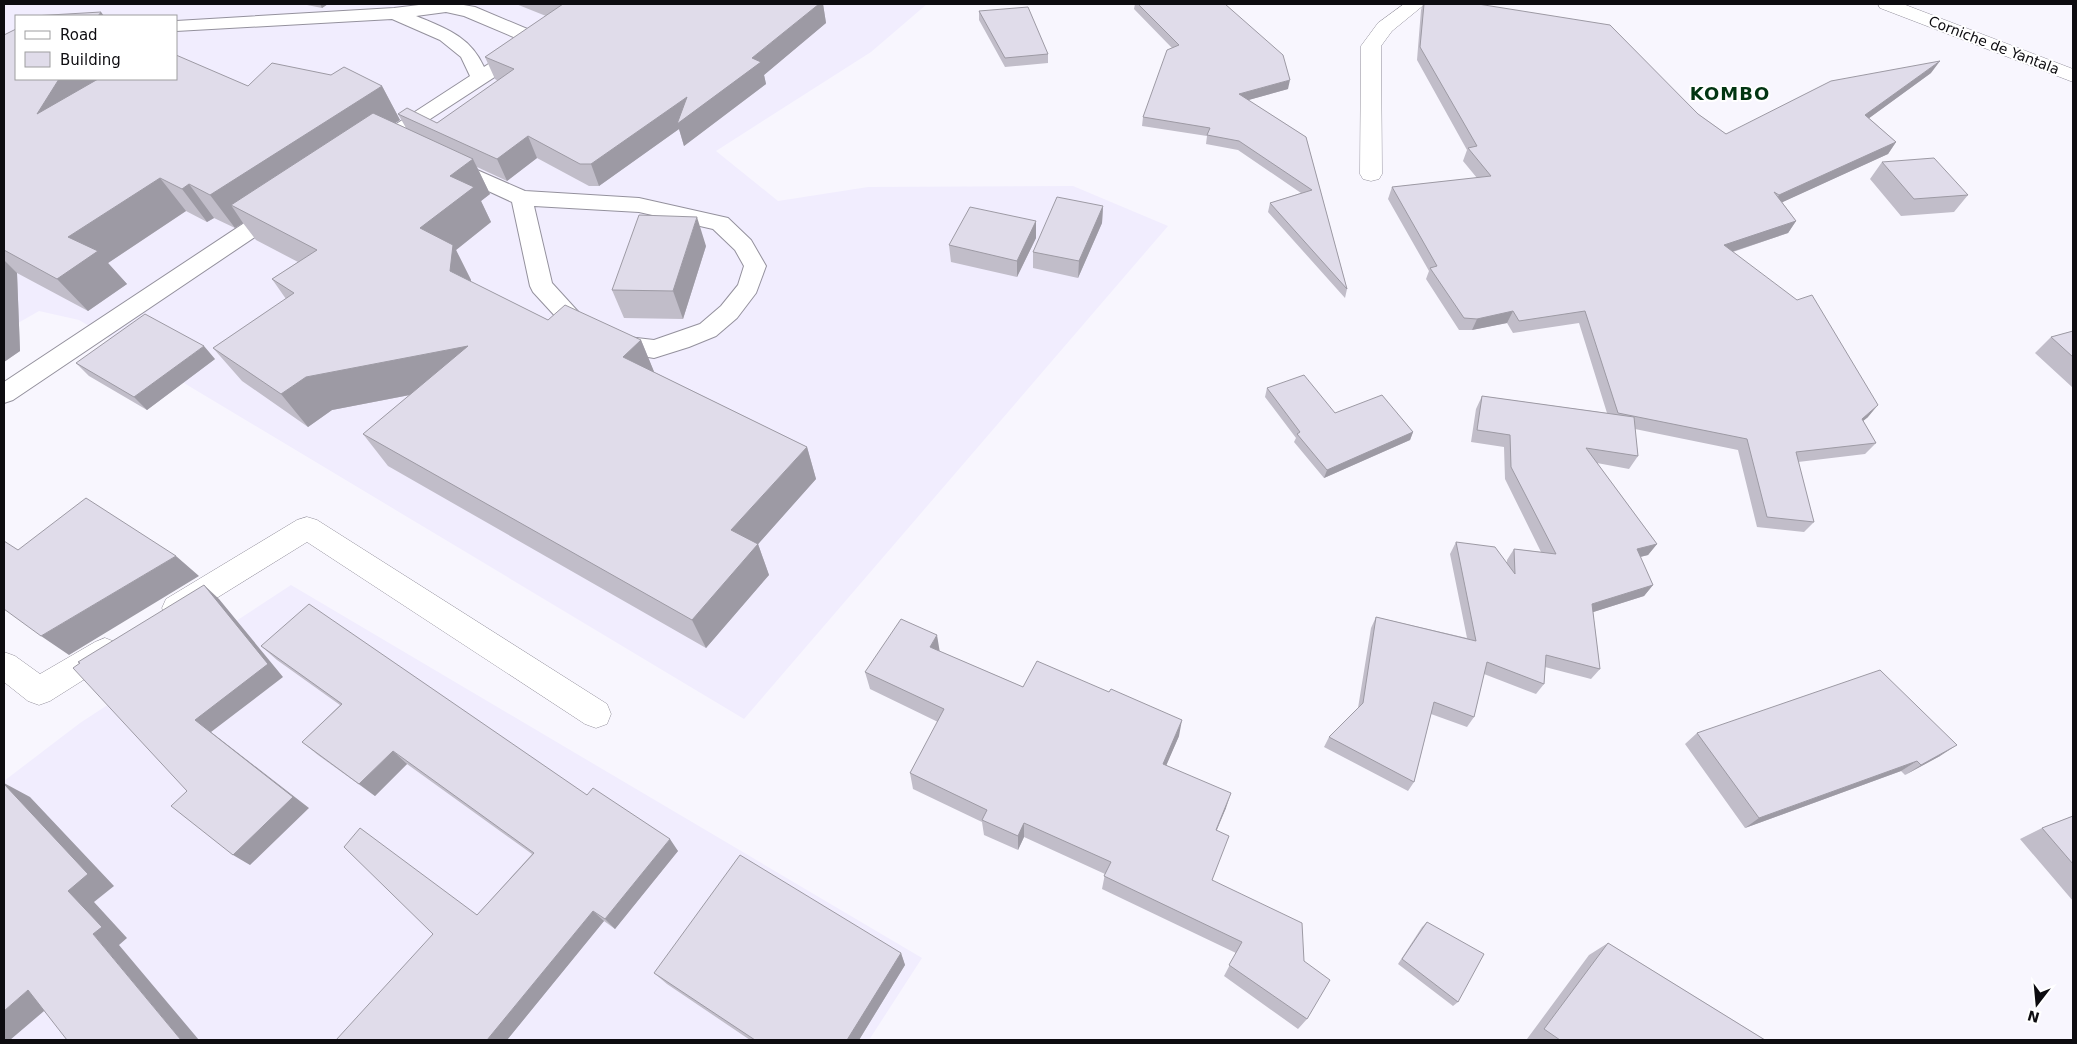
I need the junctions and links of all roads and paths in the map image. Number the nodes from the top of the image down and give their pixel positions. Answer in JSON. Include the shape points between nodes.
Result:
{"nodes":[{"id":1,"x":1416,"y":4,"type":"edge"},
{"id":2,"x":1887,"y":4,"type":"edge"},
{"id":3,"x":394,"y":13,"type":"junction"},
{"id":4,"x":178,"y":26,"type":"edge"},
{"id":5,"x":2073,"y":76,"type":"edge"},
{"id":6,"x":480,"y":78,"type":"junction"},
{"id":7,"x":393,"y":142,"type":"edge"},
{"id":8,"x":434,"y":158,"type":"edge"},
{"id":9,"x":1371,"y":174,"type":"dead end"},
{"id":10,"x":522,"y":198,"type":"junction"},
{"id":11,"x":291,"y":202,"type":"edge"},
{"id":12,"x":4,"y":394,"type":"edge"},
{"id":13,"x":157,"y":620,"type":"edge"},
{"id":14,"x":123,"y":640,"type":"edge"},
{"id":15,"x":4,"y":665,"type":"edge"},
{"id":16,"x":596,"y":714,"type":"dead end"}],
"edges":[{"from":1,"to":9,"type":"street","via":[[1386,24],[1371,46]]},
{"from":2,"to":5,"type":"street","name":"Corniche de Yantala"},
{"from":3,"to":4,"type":"lane"},
{"from":3,"to":6,"type":"lane","via":[[447,36],[468,54]]},
{"from":3,"to":6,"type":"lane","via":[[446,8],[469,11],[538,40]]},
{"from":6,"to":7,"type":"lane"},
{"from":8,"to":10,"type":"lane"},
{"from":10,"to":10,"type":"lane","via":[[541,286],[574,323],[614,344],[654,348],[708,330],[729,312],[748,287],[755,266],[743,245],[720,222],[639,205]]},
{"from":11,"to":12,"type":"lane"},
{"from":13,"to":16,"type":"street","via":[[308,528]]},
{"from":14,"to":15,"type":"street","via":[[39,691]]}]}
